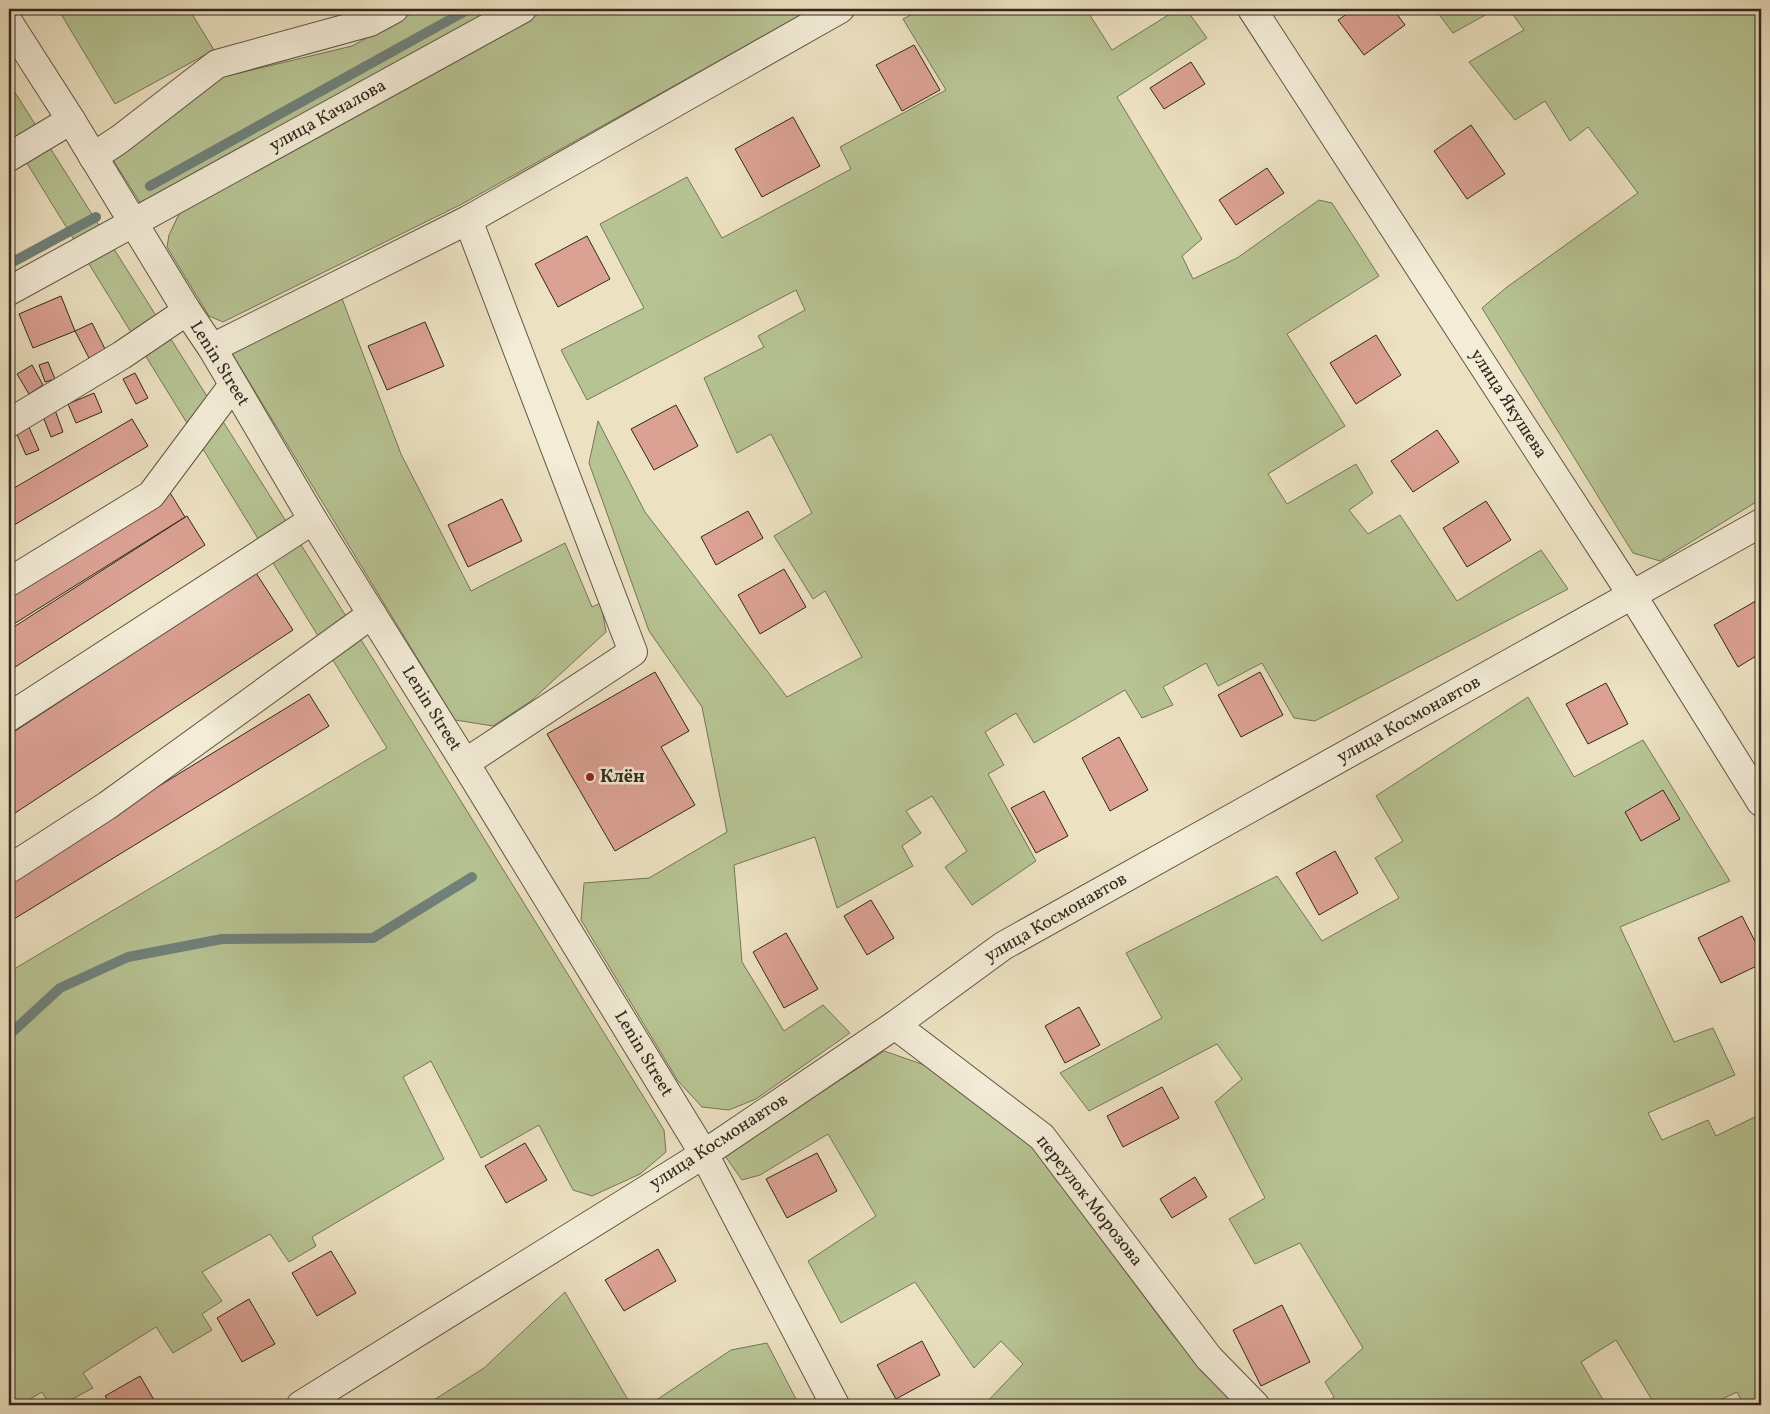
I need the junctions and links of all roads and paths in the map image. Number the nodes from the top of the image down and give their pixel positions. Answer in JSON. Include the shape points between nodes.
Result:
{"nodes":[{"id":1,"x":394,"y":9,"type":"edge"},
{"id":2,"x":522,"y":9,"type":"edge"},
{"id":3,"x":840,"y":9,"type":"edge"},
{"id":4,"x":1252,"y":9,"type":"edge"},
{"id":5,"x":11,"y":30,"type":"edge"},
{"id":6,"x":71,"y":120,"type":"junction"},
{"id":7,"x":9,"y":157,"type":"edge"},
{"id":8,"x":93,"y":157,"type":"junction"},
{"id":9,"x":468,"y":220,"type":"junction"},
{"id":10,"x":134,"y":223,"type":"junction"},
{"id":11,"x":9,"y":291,"type":"edge"},
{"id":12,"x":187,"y":311,"type":"junction"},
{"id":13,"x":212,"y":348,"type":"junction"},
{"id":14,"x":233,"y":385,"type":"junction"},
{"id":15,"x":9,"y":423,"type":"edge"},
{"id":16,"x":313,"y":520,"type":"junction"},
{"id":17,"x":1761,"y":523,"type":"edge"},
{"id":18,"x":9,"y":582,"type":"edge"},
{"id":19,"x":1632,"y":595,"type":"junction"},
{"id":20,"x":372,"y":614,"type":"junction"},
{"id":21,"x":9,"y":717,"type":"edge"},
{"id":22,"x":465,"y":764,"type":"junction"},
{"id":23,"x":1761,"y":802,"type":"edge"},
{"id":24,"x":9,"y":869,"type":"edge"},
{"id":25,"x":895,"y":1025,"type":"junction"},
{"id":26,"x":704,"y":1154,"type":"junction"},
{"id":27,"x":301,"y":1405,"type":"edge"},
{"id":28,"x":835,"y":1405,"type":"edge"},
{"id":29,"x":1255,"y":1405,"type":"edge"}],
"edges":[{"from":1,"to":8,"type":"street","via":[[370,22],[216,64]]},
{"from":2,"to":10,"type":"street","name":"улица Качалова"},
{"from":3,"to":9,"type":"street"},
{"from":4,"to":19,"type":"street","name":"улица Якушева"},
{"from":5,"to":6,"type":"street","name":"Lenin Street"},
{"from":6,"to":7,"type":"street"},
{"from":6,"to":8,"type":"street","name":"Lenin Street"},
{"from":8,"to":10,"type":"street","name":"Lenin Street"},
{"from":9,"to":13,"type":"street"},
{"from":9,"to":22,"type":"street","via":[[633,652]]},
{"from":10,"to":11,"type":"street","name":"улица Качалова"},
{"from":10,"to":12,"type":"street","name":"Lenin Street"},
{"from":12,"to":13,"type":"street","name":"Lenin Street"},
{"from":12,"to":15,"type":"street","via":[[122,355]]},
{"from":13,"to":14,"type":"street","name":"Lenin Street"},
{"from":14,"to":16,"type":"street","name":"Lenin Street"},
{"from":14,"to":18,"type":"street","via":[[151,495]]},
{"from":16,"to":20,"type":"street","name":"Lenin Street"},
{"from":16,"to":21,"type":"street"},
{"from":17,"to":19,"type":"street","name":"улица Космонавтов"},
{"from":19,"to":23,"type":"street","name":"улица Якушева"},
{"from":19,"to":25,"type":"street","name":"улица Космонавтов","via":[[1003,946]]},
{"from":20,"to":22,"type":"street","name":"Lenin Street"},
{"from":20,"to":24,"type":"street","via":[[108,805]]},
{"from":22,"to":26,"type":"street","name":"Lenin Street"},
{"from":25,"to":26,"type":"street","name":"улица Космонавтов"},
{"from":25,"to":29,"type":"street","name":"переулок Морозова","via":[[1042,1136],[1209,1358]]},
{"from":26,"to":27,"type":"street","name":"улица Космонавтов"},
{"from":26,"to":28,"type":"street","name":"Lenin Street"}]}
